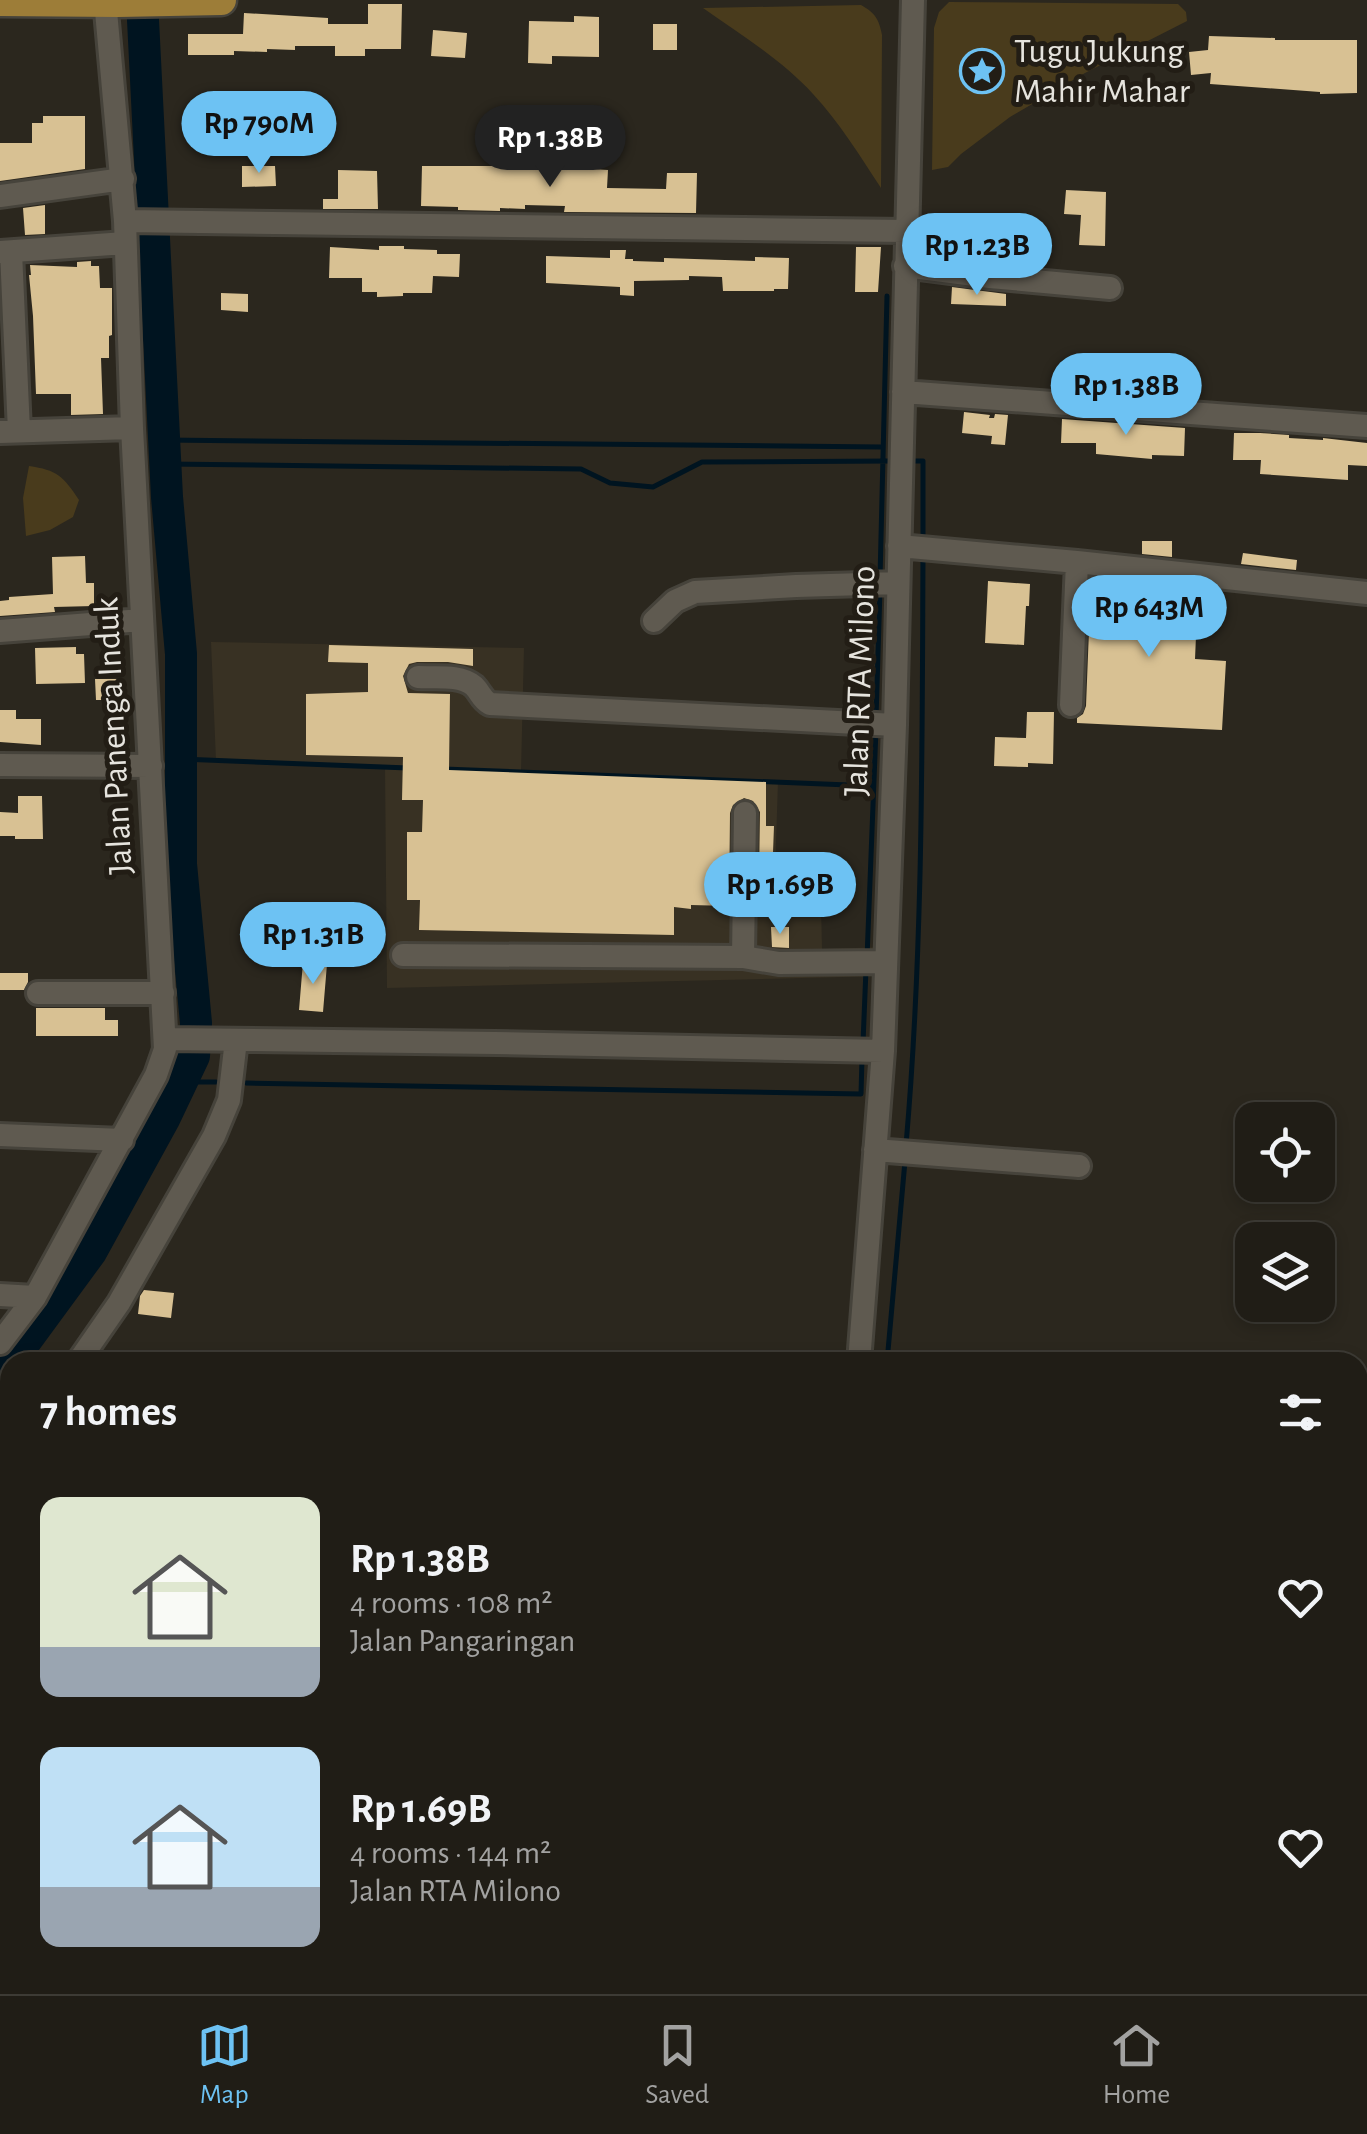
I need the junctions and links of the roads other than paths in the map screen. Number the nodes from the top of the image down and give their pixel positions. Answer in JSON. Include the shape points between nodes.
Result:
{"nodes":[{"id":1,"x":221,"y":0,"type":"edge"},
{"id":2,"x":913,"y":0,"type":"edge"},
{"id":3,"x":0,"y":1,"type":"edge"},
{"id":4,"x":109,"y":2,"type":"edge"},
{"id":5,"x":167,"y":2,"type":"edge"},
{"id":6,"x":122,"y":178,"type":"junction"},
{"id":7,"x":0,"y":196,"type":"edge"},
{"id":8,"x":130,"y":228,"type":"junction"},
{"id":9,"x":906,"y":231,"type":"junction"},
{"id":10,"x":5,"y":252,"type":"edge"},
{"id":11,"x":905,"y":266,"type":"junction"},
{"id":12,"x":1110,"y":288,"type":"dead end"},
{"id":13,"x":7,"y":328,"type":"edge"},
{"id":14,"x":903,"y":392,"type":"junction"},
{"id":15,"x":1367,"y":426,"type":"edge"},
{"id":16,"x":132,"y":428,"type":"junction"},
{"id":17,"x":10,"y":432,"type":"edge"},
{"id":18,"x":899,"y":546,"type":"junction"},
{"id":19,"x":1076,"y":562,"type":"junction"},
{"id":20,"x":898,"y":582,"type":"junction"},
{"id":21,"x":1367,"y":593,"type":"edge"},
{"id":22,"x":142,"y":620,"type":"junction"},
{"id":23,"x":654,"y":620,"type":"dead end"},
{"id":24,"x":0,"y":631,"type":"edge"},
{"id":25,"x":418,"y":677,"type":"dead end"},
{"id":26,"x":1071,"y":705,"type":"dead end"},
{"id":27,"x":882,"y":724,"type":"junction"},
{"id":28,"x":0,"y":765,"type":"edge"},
{"id":29,"x":151,"y":766,"type":"junction"},
{"id":30,"x":745,"y":813,"type":"dead end"},
{"id":31,"x":403,"y":955,"type":"dead end"},
{"id":32,"x":744,"y":957,"type":"junction"},
{"id":33,"x":873,"y":962,"type":"junction"},
{"id":34,"x":38,"y":993,"type":"dead end"},
{"id":35,"x":163,"y":993,"type":"junction"},
{"id":36,"x":172,"y":1039,"type":"junction"},
{"id":37,"x":236,"y":1040,"type":"junction"},
{"id":38,"x":883,"y":1051,"type":"junction"},
{"id":39,"x":0,"y":1135,"type":"edge"},
{"id":40,"x":122,"y":1140,"type":"junction"},
{"id":41,"x":876,"y":1150,"type":"junction"},
{"id":42,"x":1079,"y":1166,"type":"dead end"},
{"id":43,"x":0,"y":1295,"type":"edge"},
{"id":44,"x":35,"y":1297,"type":"junction"},
{"id":45,"x":0,"y":1343,"type":"edge"},
{"id":46,"x":85,"y":1352,"type":"edge"},
{"id":47,"x":860,"y":1352,"type":"edge"}],
"edges":[{"from":1,"to":5,"type":"highway"},
{"from":2,"to":9,"type":"street","name":"Jalan RTA Milono"},
{"from":3,"to":4,"type":"highway"},
{"from":4,"to":5,"type":"highway"},
{"from":4,"to":6,"type":"street","name":"Jalan Panenga Induk"},
{"from":6,"to":7,"type":"street"},
{"from":6,"to":8,"type":"street","name":"Jalan Panenga Induk"},
{"from":8,"to":9,"type":"street","via":[[174,222]]},
{"from":8,"to":10,"type":"street"},
{"from":8,"to":16,"type":"street","name":"Jalan Panenga Induk"},
{"from":9,"to":11,"type":"street","name":"Jalan RTA Milono"},
{"from":10,"to":13,"type":"street"},
{"from":11,"to":12,"type":"street"},
{"from":11,"to":14,"type":"street","name":"Jalan RTA Milono"},
{"from":13,"to":17,"type":"street"},
{"from":14,"to":15,"type":"street"},
{"from":14,"to":18,"type":"street","name":"Jalan RTA Milono"},
{"from":16,"to":17,"type":"street"},
{"from":16,"to":22,"type":"street","name":"Jalan Panenga Induk"},
{"from":18,"to":19,"type":"street"},
{"from":18,"to":20,"type":"street","name":"Jalan RTA Milono"},
{"from":19,"to":21,"type":"street"},
{"from":19,"to":26,"type":"street"},
{"from":20,"to":23,"type":"street","via":[[694,592]]},
{"from":20,"to":27,"type":"street","name":"Jalan RTA Milono"},
{"from":22,"to":24,"type":"street"},
{"from":22,"to":29,"type":"street","name":"Jalan Panenga Induk"},
{"from":25,"to":27,"type":"street","via":[[460,679],[490,704]]},
{"from":27,"to":33,"type":"street","name":"Jalan RTA Milono"},
{"from":28,"to":29,"type":"street"},
{"from":29,"to":35,"type":"street","name":"Jalan Panenga Induk"},
{"from":30,"to":32,"type":"street"},
{"from":31,"to":32,"type":"street"},
{"from":32,"to":33,"type":"street"},
{"from":33,"to":38,"type":"street","name":"Jalan RTA Milono"},
{"from":34,"to":35,"type":"street"},
{"from":35,"to":36,"type":"street","name":"Jalan Panenga Induk"},
{"from":36,"to":37,"type":"street"},
{"from":36,"to":40,"type":"street"},
{"from":37,"to":38,"type":"street"},
{"from":37,"to":46,"type":"street","via":[[229,1100],[206,1154]]},
{"from":38,"to":41,"type":"street","name":"Jalan RTA Milono"},
{"from":39,"to":40,"type":"street"},
{"from":40,"to":44,"type":"street"},
{"from":41,"to":42,"type":"street"},
{"from":41,"to":47,"type":"street","name":"Jalan RTA Milono"},
{"from":43,"to":44,"type":"street"},
{"from":44,"to":45,"type":"street"}]}
